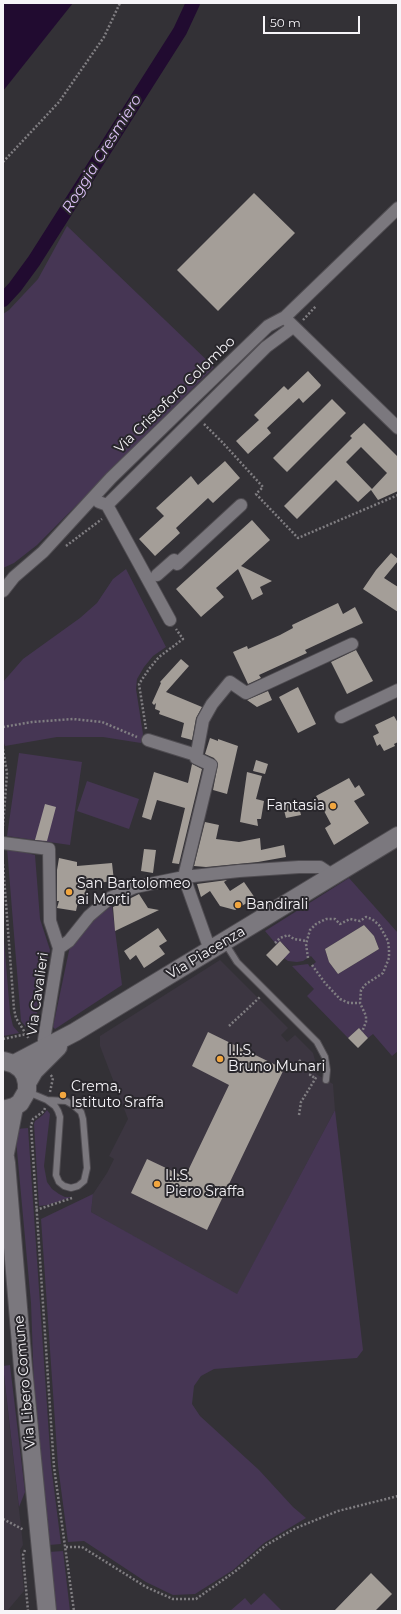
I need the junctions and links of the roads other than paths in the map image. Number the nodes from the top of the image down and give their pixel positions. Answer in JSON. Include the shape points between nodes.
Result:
{"nodes":[{"id":1,"x":398,"y":208,"type":"edge"},
{"id":2,"x":285,"y":317,"type":"junction"},
{"id":3,"x":293,"y":327,"type":"junction"},
{"id":4,"x":398,"y":428,"type":"edge"},
{"id":5,"x":90,"y":499,"type":"junction"},
{"id":6,"x":107,"y":505,"type":"junction"},
{"id":7,"x":241,"y":505,"type":"dead end"},
{"id":8,"x":157,"y":575,"type":"dead end"},
{"id":9,"x":9,"y":578,"type":"edge"},
{"id":10,"x":3,"y":591,"type":"edge"},
{"id":11,"x":170,"y":620,"type":"road end"},
{"id":12,"x":352,"y":644,"type":"dead end"},
{"id":13,"x":398,"y":690,"type":"edge"},
{"id":14,"x":341,"y":716,"type":"dead end"},
{"id":15,"x":148,"y":740,"type":"road end"},
{"id":16,"x":196,"y":755,"type":"junction"},
{"id":17,"x":398,"y":836,"type":"edge"},
{"id":18,"x":3,"y":843,"type":"edge"},
{"id":19,"x":184,"y":877,"type":"junction"},
{"id":20,"x":331,"y":877,"type":"junction"},
{"id":21,"x":217,"y":946,"type":"junction"},
{"id":22,"x":59,"y":948,"type":"junction"},
{"id":23,"x":42,"y":1053,"type":"junction"},
{"id":24,"x":7,"y":1061,"type":"edge"},
{"id":25,"x":326,"y":1080,"type":"dead end"},
{"id":26,"x":27,"y":1087,"type":"junction"},
{"id":27,"x":47,"y":1100,"type":"junction"},
{"id":28,"x":9,"y":1109,"type":"edge"},
{"id":29,"x":4,"y":1156,"type":"edge"},
{"id":30,"x":35,"y":1610,"type":"edge"}],
"edges":[{"from":1,"to":2,"type":"street","name":"Via Cristoforo Colombo"},
{"from":2,"to":3,"type":"street"},
{"from":2,"to":5,"type":"street","name":"Via Cristoforo Colombo","via":[[268,326]]},
{"from":3,"to":4,"type":"street"},
{"from":3,"to":6,"type":"street","name":"Via Cristoforo Colombo","via":[[266,347]]},
{"from":5,"to":6,"type":"street"},
{"from":5,"to":9,"type":"street","name":"Via Cristoforo Colombo","via":[[43,552]]},
{"from":6,"to":11,"type":"street"},
{"from":7,"to":8,"type":"street","via":[[177,564],[174,560]]},
{"from":9,"to":10,"type":"street","name":"Via Cristoforo Colombo"},
{"from":12,"to":16,"type":"street","via":[[246,693],[230,682],[203,720]]},
{"from":13,"to":14,"type":"street"},
{"from":15,"to":16,"type":"street"},
{"from":16,"to":19,"type":"street","via":[[196,758],[211,765]]},
{"from":17,"to":20,"type":"main road","name":"Via Piacenza"},
{"from":18,"to":22,"type":"street","name":"Via Cavalieri","via":[[49,849],[50,921]]},
{"from":19,"to":20,"type":"street","via":[[320,867]]},
{"from":19,"to":21,"type":"street"},
{"from":19,"to":22,"type":"street","via":[[135,887],[110,898],[88,916],[69,941]]},
{"from":20,"to":21,"type":"main road","name":"Via Piacenza"},
{"from":21,"to":23,"type":"main road","name":"Via Piacenza"},
{"from":21,"to":25,"type":"lane","via":[[237,962],[317,1042],[325,1057],[328,1070]]},
{"from":22,"to":23,"type":"street","name":"Via Cavalieri"},
{"from":23,"to":24,"type":"main road","name":"Via Piacenza"},
{"from":23,"to":26,"type":"main road","name":"Via Piacenza"},
{"from":24,"to":26,"type":"main road","via":[[21,1069]]},
{"from":26,"to":27,"type":"lane"},
{"from":26,"to":28,"type":"main road","name":"Via Libero Comune","via":[[20,1103]]},
{"from":27,"to":27,"type":"lane","via":[[55,1106],[60,1117],[56,1175],[64,1186],[78,1186],[84,1181],[87,1168],[84,1119],[81,1112],[66,1101]]},
{"from":28,"to":29,"type":"main road","name":"Via Libero Comune"},
{"from":29,"to":30,"type":"main road","name":"Via Libero Comune","via":[[23,1368]]}]}
